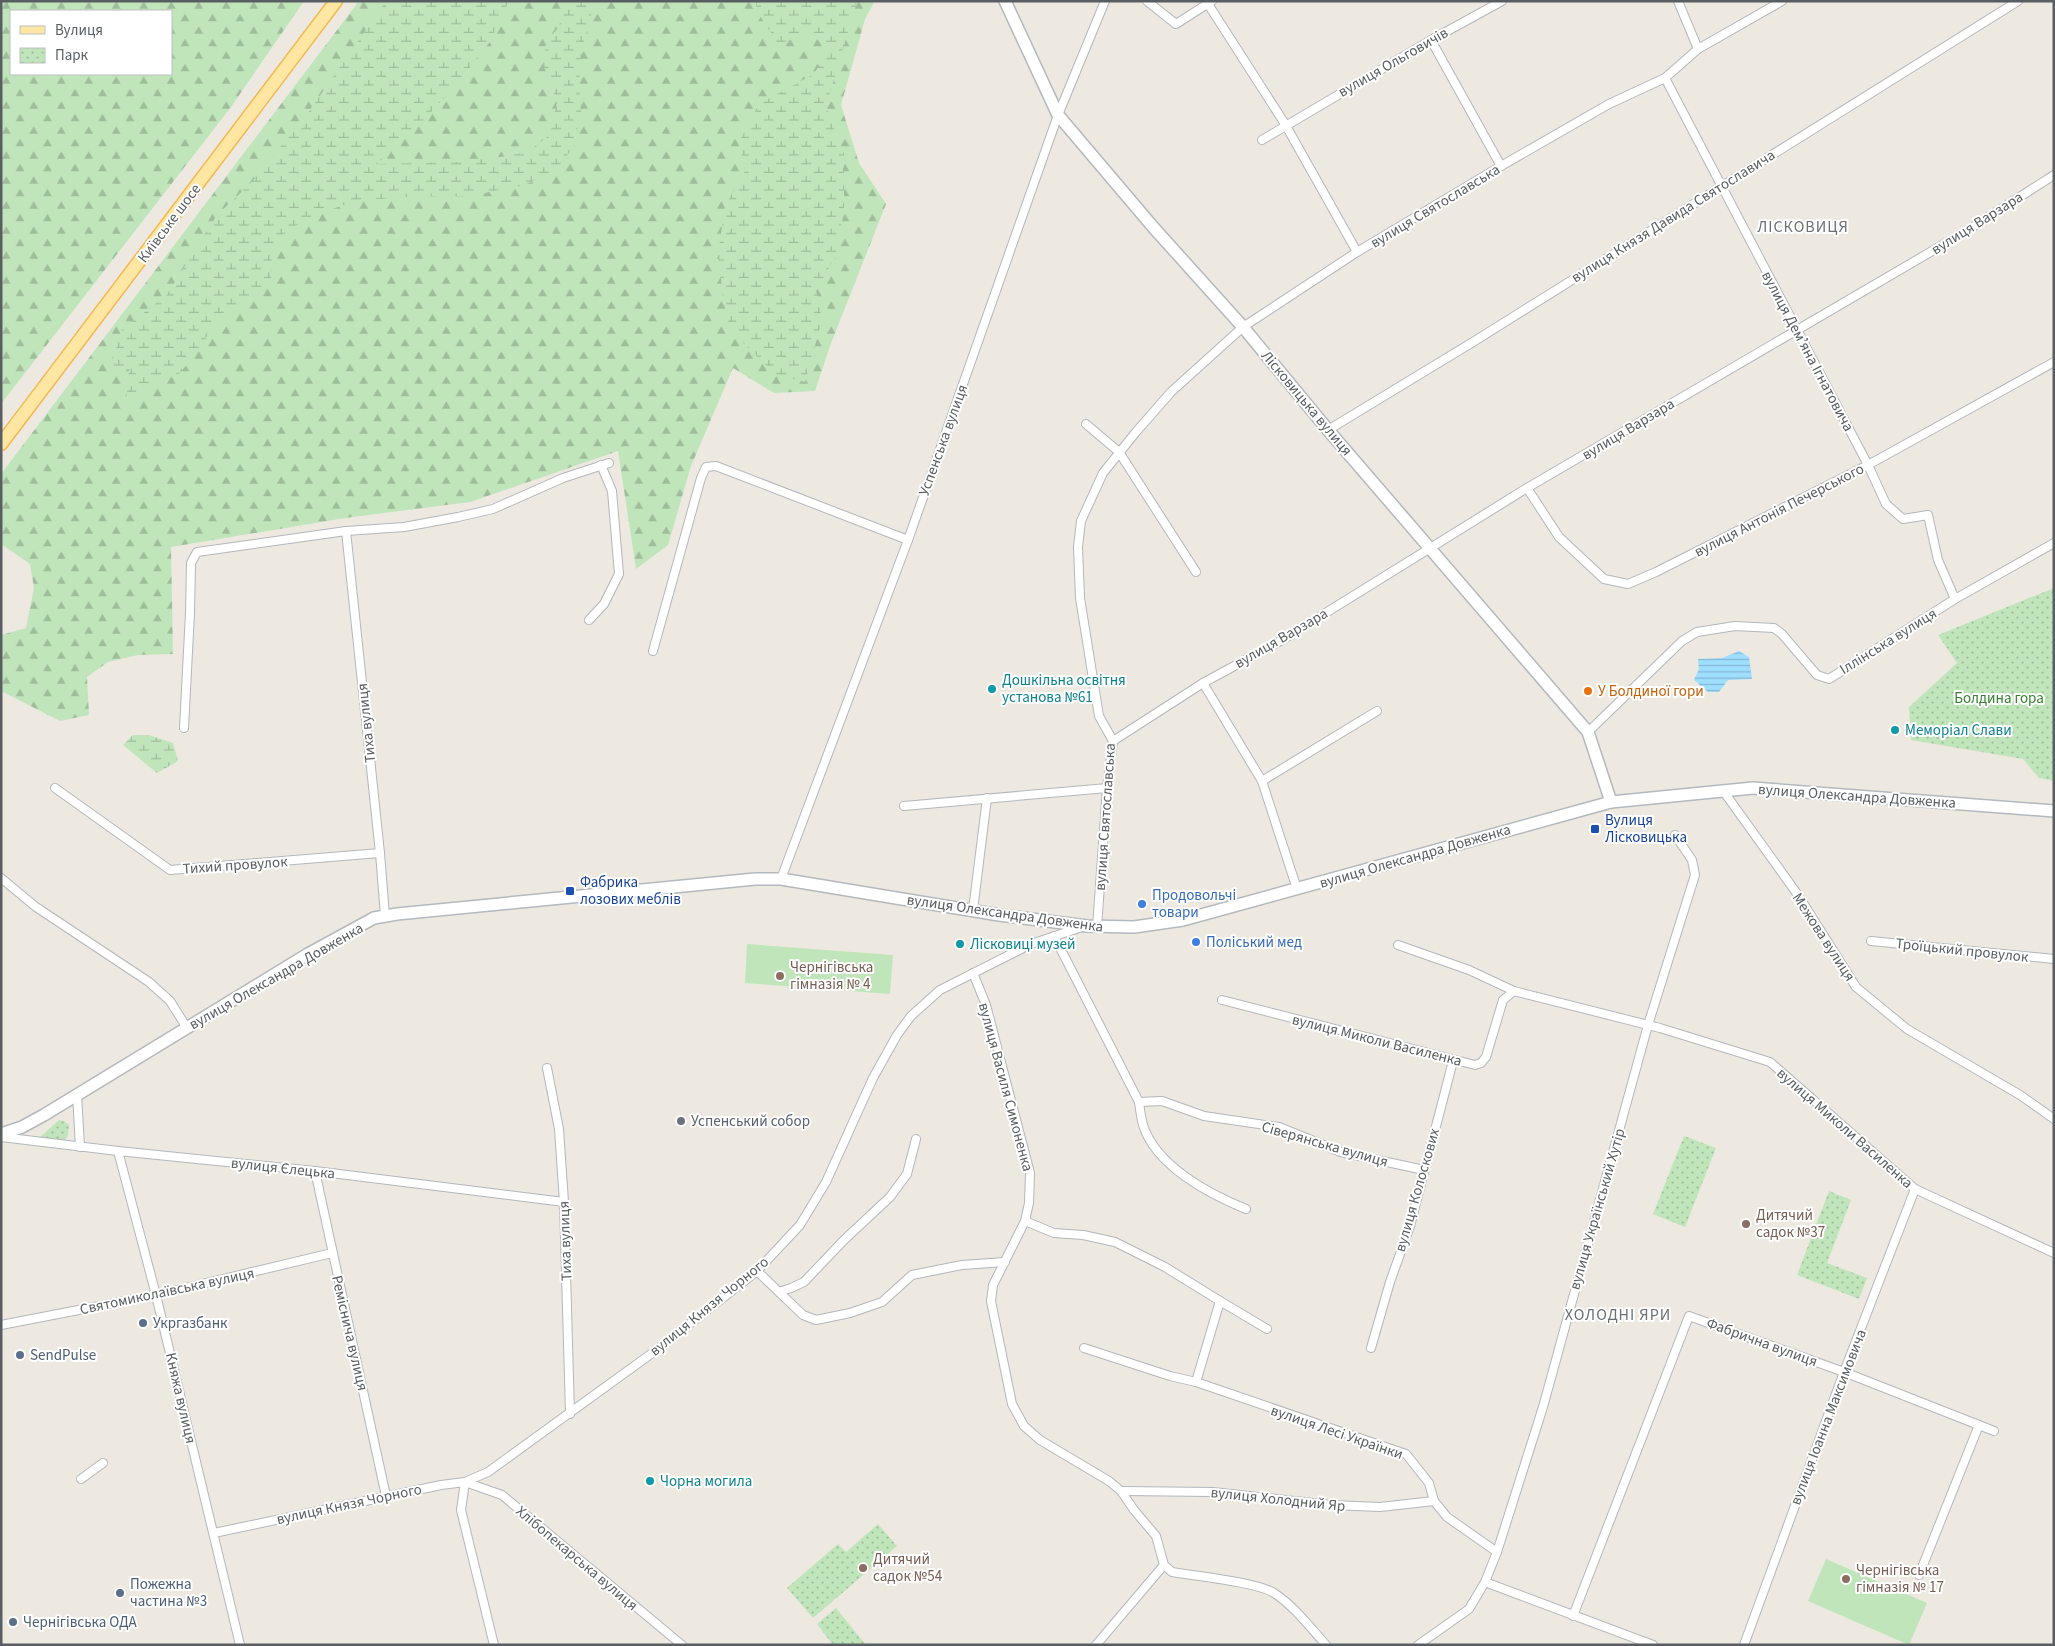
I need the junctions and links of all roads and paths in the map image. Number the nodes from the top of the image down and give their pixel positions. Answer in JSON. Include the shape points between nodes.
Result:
{"nodes":[{"id":1,"x":336,"y":1,"type":"edge"},
{"id":2,"x":1006,"y":1,"type":"edge"},
{"id":3,"x":1105,"y":1,"type":"edge"},
{"id":4,"x":1147,"y":1,"type":"edge"},
{"id":5,"x":1502,"y":1,"type":"edge"},
{"id":6,"x":1678,"y":1,"type":"edge"},
{"id":7,"x":1782,"y":1,"type":"edge"},
{"id":8,"x":2018,"y":1,"type":"edge"},
{"id":9,"x":1210,"y":2,"type":"edge"},
{"id":10,"x":1431,"y":40,"type":"junction"},
{"id":11,"x":1698,"y":49,"type":"junction"},
{"id":12,"x":1665,"y":78,"type":"junction"},
{"id":13,"x":1058,"y":115,"type":"junction"},
{"id":14,"x":1285,"y":124,"type":"junction"},
{"id":15,"x":1262,"y":140,"type":"dead end"},
{"id":16,"x":1500,"y":166,"type":"junction"},
{"id":17,"x":2054,"y":175,"type":"edge"},
{"id":18,"x":1720,"y":186,"type":"junction"},
{"id":19,"x":1357,"y":252,"type":"junction"},
{"id":20,"x":1243,"y":327,"type":"junction"},
{"id":21,"x":1796,"y":329,"type":"junction"},
{"id":22,"x":2054,"y":362,"type":"edge"},
{"id":23,"x":1086,"y":424,"type":"dead end"},
{"id":24,"x":1328,"y":430,"type":"junction"},
{"id":25,"x":1,"y":444,"type":"edge"},
{"id":26,"x":1119,"y":452,"type":"junction"},
{"id":27,"x":609,"y":463,"type":"dead end"},
{"id":28,"x":1868,"y":465,"type":"junction"},
{"id":29,"x":601,"y":466,"type":"junction"},
{"id":30,"x":1527,"y":488,"type":"junction"},
{"id":31,"x":346,"y":531,"type":"junction"},
{"id":32,"x":908,"y":540,"type":"junction"},
{"id":33,"x":2054,"y":543,"type":"edge"},
{"id":34,"x":1429,"y":548,"type":"junction"},
{"id":35,"x":1196,"y":572,"type":"dead end"},
{"id":36,"x":1954,"y":599,"type":"junction"},
{"id":37,"x":588,"y":620,"type":"dead end"},
{"id":38,"x":653,"y":651,"type":"dead end"},
{"id":39,"x":1203,"y":683,"type":"junction"},
{"id":40,"x":1377,"y":711,"type":"dead end"},
{"id":41,"x":184,"y":728,"type":"dead end"},
{"id":42,"x":1588,"y":732,"type":"junction"},
{"id":43,"x":1113,"y":741,"type":"junction"},
{"id":44,"x":1262,"y":781,"type":"junction"},
{"id":45,"x":55,"y":788,"type":"dead end"},
{"id":46,"x":1107,"y":788,"type":"junction"},
{"id":47,"x":1724,"y":792,"type":"junction"},
{"id":48,"x":987,"y":798,"type":"junction"},
{"id":49,"x":1611,"y":802,"type":"junction"},
{"id":50,"x":904,"y":806,"type":"dead end"},
{"id":51,"x":2054,"y":811,"type":"edge"},
{"id":52,"x":1675,"y":835,"type":"dead end"},
{"id":53,"x":380,"y":853,"type":"junction"},
{"id":54,"x":1,"y":878,"type":"edge"},
{"id":55,"x":781,"y":879,"type":"junction"},
{"id":56,"x":1297,"y":889,"type":"junction"},
{"id":57,"x":973,"y":910,"type":"junction"},
{"id":58,"x":384,"y":916,"type":"junction"},
{"id":59,"x":1092,"y":927,"type":"junction"},
{"id":60,"x":1054,"y":936,"type":"junction"},
{"id":61,"x":1871,"y":941,"type":"dead end"},
{"id":62,"x":1398,"y":945,"type":"dead end"},
{"id":63,"x":2054,"y":959,"type":"edge"},
{"id":64,"x":973,"y":973,"type":"junction"},
{"id":65,"x":1514,"y":991,"type":"junction"},
{"id":66,"x":1222,"y":1000,"type":"dead end"},
{"id":67,"x":1648,"y":1025,"type":"junction"},
{"id":68,"x":187,"y":1028,"type":"junction"},
{"id":69,"x":1452,"y":1060,"type":"junction"},
{"id":70,"x":547,"y":1068,"type":"dead end"},
{"id":71,"x":77,"y":1094,"type":"junction"},
{"id":72,"x":1139,"y":1102,"type":"junction"},
{"id":73,"x":2054,"y":1119,"type":"edge"},
{"id":74,"x":1,"y":1136,"type":"edge"},
{"id":75,"x":916,"y":1139,"type":"dead end"},
{"id":76,"x":80,"y":1147,"type":"junction"},
{"id":77,"x":118,"y":1151,"type":"junction"},
{"id":78,"x":1424,"y":1170,"type":"junction"},
{"id":79,"x":315,"y":1171,"type":"junction"},
{"id":80,"x":1915,"y":1189,"type":"junction"},
{"id":81,"x":564,"y":1202,"type":"junction"},
{"id":82,"x":1246,"y":1209,"type":"dead end"},
{"id":83,"x":1026,"y":1221,"type":"junction"},
{"id":84,"x":332,"y":1253,"type":"junction"},
{"id":85,"x":2054,"y":1253,"type":"edge"},
{"id":86,"x":1005,"y":1262,"type":"junction"},
{"id":87,"x":757,"y":1271,"type":"junction"},
{"id":88,"x":779,"y":1292,"type":"junction"},
{"id":89,"x":156,"y":1295,"type":"junction"},
{"id":90,"x":1220,"y":1301,"type":"junction"},
{"id":91,"x":1,"y":1325,"type":"edge"},
{"id":92,"x":1267,"y":1329,"type":"dead end"},
{"id":93,"x":1084,"y":1348,"type":"dead end"},
{"id":94,"x":1371,"y":1348,"type":"dead end"},
{"id":95,"x":1844,"y":1372,"type":"junction"},
{"id":96,"x":1196,"y":1382,"type":"junction"},
{"id":97,"x":570,"y":1414,"type":"junction"},
{"id":98,"x":1979,"y":1425,"type":"junction"},
{"id":99,"x":1994,"y":1431,"type":"dead end"},
{"id":100,"x":103,"y":1463,"type":"dead end"},
{"id":101,"x":81,"y":1479,"type":"dead end"},
{"id":102,"x":465,"y":1482,"type":"junction"},
{"id":103,"x":1121,"y":1491,"type":"junction"},
{"id":104,"x":386,"y":1496,"type":"junction"},
{"id":105,"x":1434,"y":1501,"type":"junction"},
{"id":106,"x":214,"y":1533,"type":"junction"},
{"id":107,"x":1497,"y":1552,"type":"junction"},
{"id":108,"x":1164,"y":1565,"type":"junction"},
{"id":109,"x":1919,"y":1575,"type":"dead end"},
{"id":110,"x":1485,"y":1582,"type":"junction"},
{"id":111,"x":1573,"y":1616,"type":"junction"},
{"id":112,"x":240,"y":1645,"type":"edge"},
{"id":113,"x":494,"y":1645,"type":"edge"},
{"id":114,"x":682,"y":1645,"type":"edge"},
{"id":115,"x":1096,"y":1645,"type":"edge"},
{"id":116,"x":1326,"y":1645,"type":"edge"},
{"id":117,"x":1418,"y":1645,"type":"edge"},
{"id":118,"x":1653,"y":1645,"type":"edge"},
{"id":119,"x":1744,"y":1645,"type":"edge"}],
"edges":[{"from":1,"to":25,"type":"main road","name":"Київське шосе"},
{"from":2,"to":13,"type":"main road","name":"Лісковицька вулиця"},
{"from":3,"to":13,"type":"street","name":"Успенська вулиця"},
{"from":4,"to":9,"type":"street","via":[[1176,24]]},
{"from":5,"to":10,"type":"street","name":"вулиця Ольговичів"},
{"from":6,"to":11,"type":"street"},
{"from":7,"to":11,"type":"street","name":"вулиця Святославська"},
{"from":8,"to":18,"type":"street","name":"вулиця Князя Давида Святославича"},
{"from":9,"to":14,"type":"street"},
{"from":10,"to":14,"type":"street","name":"вулиця Ольговичів"},
{"from":10,"to":16,"type":"street"},
{"from":11,"to":12,"type":"street","name":"вулиця Святославська"},
{"from":12,"to":16,"type":"street","name":"вулиця Святославська","via":[[1609,104]]},
{"from":12,"to":18,"type":"street","name":"вулиця Демʼяна Ігнатовича"},
{"from":13,"to":20,"type":"main road","name":"Лісковицька вулиця"},
{"from":13,"to":32,"type":"street","name":"Успенська вулиця"},
{"from":14,"to":15,"type":"street","name":"вулиця Ольговичів"},
{"from":14,"to":19,"type":"street"},
{"from":16,"to":19,"type":"street","name":"вулиця Святославська"},
{"from":17,"to":21,"type":"street","name":"вулиця Варзара","via":[[1968,230]]},
{"from":18,"to":21,"type":"street","name":"вулиця Демʼяна Ігнатовича"},
{"from":18,"to":24,"type":"street","name":"вулиця Князя Давида Святославича"},
{"from":19,"to":20,"type":"street","name":"вулиця Святославська"},
{"from":20,"to":24,"type":"main road","name":"Лісковицька вулиця"},
{"from":20,"to":26,"type":"street","name":"вулиця Святославська","via":[[1171,392]]},
{"from":21,"to":28,"type":"street","name":"вулиця Демʼяна Ігнатовича"},
{"from":21,"to":30,"type":"street","name":"вулиця Варзара"},
{"from":22,"to":28,"type":"street","name":"вулиця Антонія Печерського"},
{"from":23,"to":26,"type":"street"},
{"from":24,"to":34,"type":"main road","name":"Лісковицька вулиця"},
{"from":26,"to":35,"type":"street"},
{"from":26,"to":43,"type":"street","name":"вулиця Святославська","via":[[1103,473],[1081,521],[1078,548],[1080,598],[1099,716]]},
{"from":27,"to":29,"type":"street"},
{"from":28,"to":30,"type":"street","name":"вулиця Антонія Печерського","via":[[1628,584],[1604,579],[1559,537]]},
{"from":28,"to":36,"type":"street","name":"вулиця Демʼяна Ігнатовича","via":[[1886,504],[1903,519],[1928,515],[1938,560]]},
{"from":29,"to":31,"type":"street","via":[[563,478],[493,509],[404,527]]},
{"from":29,"to":37,"type":"street","via":[[612,491],[619,574],[604,604]]},
{"from":30,"to":34,"type":"street","name":"вулиця Варзара"},
{"from":31,"to":41,"type":"street","via":[[197,552],[191,563]]},
{"from":31,"to":53,"type":"street","name":"Тиха вулиця"},
{"from":32,"to":38,"type":"street","via":[[716,466],[706,467]]},
{"from":32,"to":55,"type":"street","name":"Успенська вулиця"},
{"from":33,"to":36,"type":"street","name":"Іллінська вулиця"},
{"from":34,"to":39,"type":"street","name":"вулиця Варзара","via":[[1282,640]]},
{"from":34,"to":42,"type":"main road","name":"Лісковицька вулиця"},
{"from":36,"to":42,"type":"street","name":"Іллінська вулиця","via":[[1829,679],[1817,675],[1774,628],[1735,626],[1697,632],[1682,641]]},
{"from":39,"to":43,"type":"street","name":"вулиця Варзара"},
{"from":39,"to":44,"type":"street"},
{"from":40,"to":44,"type":"street"},
{"from":42,"to":49,"type":"main road","name":"Лісковицька вулиця"},
{"from":43,"to":46,"type":"street","name":"вулиця Святославська"},
{"from":44,"to":56,"type":"street"},
{"from":45,"to":53,"type":"street","name":"Тихий провулок","via":[[170,870]]},
{"from":46,"to":48,"type":"street"},
{"from":46,"to":59,"type":"street","name":"вулиця Святославська"},
{"from":47,"to":49,"type":"main road","name":"вулиця Олександра Довженка"},
{"from":47,"to":51,"type":"main road","name":"вулиця Олександра Довженка","via":[[1753,788]]},
{"from":47,"to":73,"type":"street","name":"Межова вулиця","via":[[1798,895],[1856,987],[1907,1029],[2020,1094]]},
{"from":48,"to":50,"type":"street"},
{"from":48,"to":57,"type":"street"},
{"from":49,"to":56,"type":"main road","name":"вулиця Олександра Довженка"},
{"from":52,"to":67,"type":"street","name":"вулиця Український Хутір","via":[[1692,860],[1695,875]]},
{"from":53,"to":58,"type":"street","name":"Тиха вулиця"},
{"from":54,"to":68,"type":"street","via":[[36,907],[149,982],[170,1001]]},
{"from":55,"to":57,"type":"main road","name":"вулиця Олександра Довженка"},
{"from":55,"to":58,"type":"main road","name":"вулиця Олександра Довженка"},
{"from":56,"to":59,"type":"main road","name":"вулиця Олександра Довженка","via":[[1183,920],[1134,927]]},
{"from":57,"to":59,"type":"main road","name":"вулиця Олександра Довженка"},
{"from":58,"to":68,"type":"main road","name":"вулиця Олександра Довженка","via":[[374,918],[308,954]]},
{"from":59,"to":60,"type":"street","name":"вулиця Князя Чорного"},
{"from":60,"to":64,"type":"street","name":"вулиця Князя Чорного"},
{"from":60,"to":72,"type":"street"},
{"from":61,"to":63,"type":"street","name":"Троїцький провулок"},
{"from":62,"to":65,"type":"street","name":"вулиця Миколи Василенка","via":[[1469,970]]},
{"from":64,"to":83,"type":"street","name":"вулиця Василя Симоненка","via":[[986,1006],[1030,1173]]},
{"from":64,"to":87,"type":"street","name":"вулиця Князя Чорного","via":[[940,990],[911,1016],[897,1035],[873,1078],[826,1182],[800,1225]]},
{"from":65,"to":67,"type":"street","name":"вулиця Миколи Василенка"},
{"from":65,"to":69,"type":"street","name":"вулиця Миколи Василенка","via":[[1503,1000],[1486,1058],[1475,1065]]},
{"from":66,"to":69,"type":"street","name":"вулиця Миколи Василенка"},
{"from":67,"to":80,"type":"street","name":"вулиця Миколи Василенка","via":[[1770,1062]]},
{"from":67,"to":107,"type":"street","name":"вулиця Український Хутір","via":[[1543,1407]]},
{"from":68,"to":71,"type":"main road","name":"вулиця Олександра Довженка"},
{"from":69,"to":78,"type":"street","name":"вулиця Колоскових"},
{"from":70,"to":81,"type":"street","name":"Тиха вулиця","via":[[559,1129]]},
{"from":71,"to":74,"type":"main road","name":"вулиця Олександра Довженка"},
{"from":71,"to":76,"type":"street"},
{"from":72,"to":78,"type":"street","name":"Сіверянська вулиця","via":[[1162,1101],[1204,1116],[1279,1128],[1341,1152]]},
{"from":72,"to":82,"type":"street","via":[[1143,1126],[1170,1165],[1223,1200]]},
{"from":74,"to":76,"type":"street","name":"вулиця Єлецька"},
{"from":75,"to":88,"type":"street","via":[[907,1174],[890,1197],[804,1282]]},
{"from":76,"to":77,"type":"street","name":"вулиця Єлецька"},
{"from":77,"to":79,"type":"street","name":"вулиця Єлецька"},
{"from":77,"to":89,"type":"street","name":"Княжа вулиця"},
{"from":78,"to":94,"type":"street","name":"вулиця Колоскових","via":[[1410,1226]]},
{"from":79,"to":81,"type":"street","name":"вулиця Єлецька"},
{"from":79,"to":84,"type":"street","name":"Реміснича вулиця"},
{"from":80,"to":85,"type":"street","name":"вулиця Миколи Василенка"},
{"from":80,"to":95,"type":"street","name":"вулиця Іоанна Максимовича"},
{"from":81,"to":97,"type":"street","name":"Тиха вулиця"},
{"from":83,"to":86,"type":"street","name":"вулиця Василя Симоненка"},
{"from":83,"to":90,"type":"street","via":[[1054,1233],[1115,1242],[1165,1267]]},
{"from":84,"to":89,"type":"street","name":"Святомиколаївська вулиця"},
{"from":84,"to":104,"type":"street","name":"Реміснича вулиця"},
{"from":86,"to":88,"type":"street","via":[[962,1265],[912,1275],[882,1302],[816,1320],[803,1315]]},
{"from":86,"to":103,"type":"street","name":"вулиця Василя Симоненка","via":[[993,1285],[990,1301],[1012,1404],[1024,1426],[1040,1440]]},
{"from":87,"to":88,"type":"street"},
{"from":87,"to":97,"type":"street","name":"вулиця Князя Чорного"},
{"from":89,"to":91,"type":"street","name":"Святомиколаївська вулиця"},
{"from":89,"to":106,"type":"street","name":"Княжа вулиця"},
{"from":90,"to":92,"type":"street"},
{"from":90,"to":96,"type":"street"},
{"from":93,"to":96,"type":"street","name":"вулиця Лесі Українки"},
{"from":95,"to":98,"type":"street","name":"Фабрична вулиця"},
{"from":95,"to":111,"type":"street","name":"Фабрична вулиця","via":[[1689,1316]]},
{"from":95,"to":119,"type":"street","name":"вулиця Іоанна Максимовича"},
{"from":96,"to":105,"type":"street","name":"вулиця Лесі Українки","via":[[1406,1454],[1429,1483]]},
{"from":97,"to":102,"type":"street","name":"вулиця Князя Чорного","via":[[488,1472]]},
{"from":98,"to":99,"type":"street","name":"Фабрична вулиця"},
{"from":98,"to":109,"type":"street"},
{"from":100,"to":101,"type":"street"},
{"from":102,"to":104,"type":"street","name":"вулиця Князя Чорного"},
{"from":102,"to":113,"type":"street","via":[[461,1510]]},
{"from":102,"to":114,"type":"street","name":"Хлібопекарська вулиця","via":[[502,1495]]},
{"from":103,"to":105,"type":"street","name":"вулиця Холодний Яр","via":[[1213,1492],[1380,1507]]},
{"from":103,"to":108,"type":"street","name":"вулиця Василя Симоненка","via":[[1156,1536]]},
{"from":104,"to":106,"type":"street","name":"вулиця Князя Чорного"},
{"from":105,"to":107,"type":"street","name":"вулиця Лесі Українки","via":[[1448,1517]]},
{"from":106,"to":112,"type":"street","name":"Княжа вулиця"},
{"from":107,"to":110,"type":"street","name":"вулиця Український Хутір"},
{"from":108,"to":115,"type":"street"},
{"from":108,"to":116,"type":"street","via":[[1172,1572],[1246,1584],[1273,1592],[1302,1617]]},
{"from":110,"to":111,"type":"street"},
{"from":110,"to":117,"type":"street","name":"вулиця Український Хутір","via":[[1469,1609]]},
{"from":111,"to":118,"type":"street"}]}
